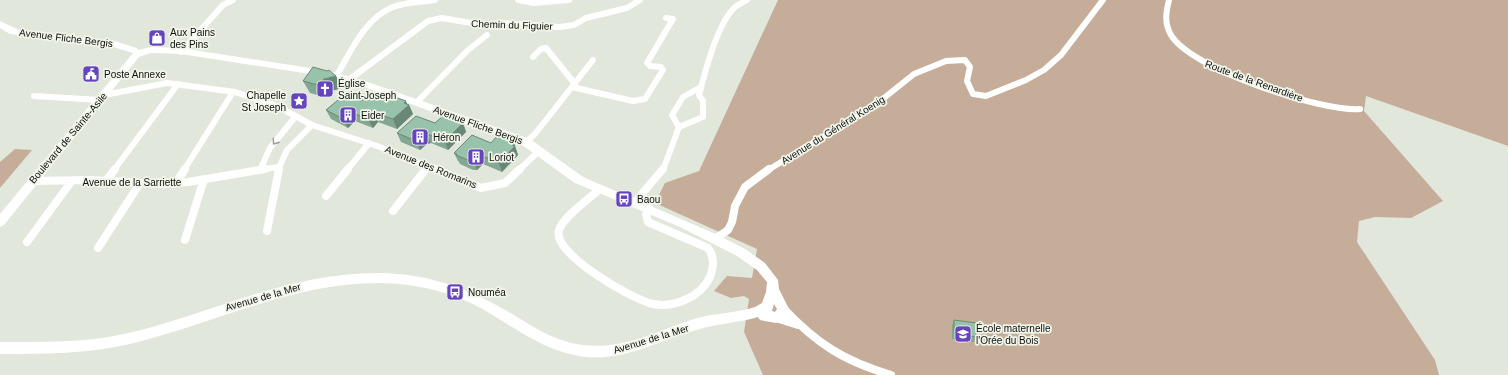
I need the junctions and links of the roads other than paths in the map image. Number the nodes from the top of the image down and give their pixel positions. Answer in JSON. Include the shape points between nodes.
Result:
{"nodes":[{"id":1,"x":233,"y":0,"type":"edge"},
{"id":2,"x":436,"y":0,"type":"edge"},
{"id":3,"x":518,"y":0,"type":"edge"},
{"id":4,"x":569,"y":0,"type":"edge"},
{"id":5,"x":640,"y":0,"type":"edge"},
{"id":6,"x":748,"y":0,"type":"edge"},
{"id":7,"x":1103,"y":0,"type":"edge"},
{"id":8,"x":1169,"y":0,"type":"edge"},
{"id":9,"x":405,"y":2,"type":"edge"},
{"id":10,"x":666,"y":18,"type":"dead end"},
{"id":11,"x":0,"y":24,"type":"edge"},
{"id":12,"x":487,"y":35,"type":"dead end"},
{"id":13,"x":138,"y":52,"type":"junction"},
{"id":14,"x":181,"y":52,"type":"junction"},
{"id":15,"x":533,"y":57,"type":"dead end"},
{"id":16,"x":593,"y":60,"type":"dead end"},
{"id":17,"x":337,"y":75,"type":"junction"},
{"id":18,"x":350,"y":79,"type":"junction"},
{"id":19,"x":178,"y":84,"type":"junction"},
{"id":20,"x":573,"y":86,"type":"junction"},
{"id":21,"x":701,"y":87,"type":"junction"},
{"id":22,"x":233,"y":92,"type":"junction"},
{"id":23,"x":34,"y":96,"type":"dead end"},
{"id":24,"x":102,"y":97,"type":"junction"},
{"id":25,"x":417,"y":102,"type":"junction"},
{"id":26,"x":1360,"y":109,"type":"dead end"},
{"id":27,"x":296,"y":116,"type":"junction"},
{"id":28,"x":312,"y":125,"type":"junction"},
{"id":29,"x":678,"y":127,"type":"junction"},
{"id":30,"x":526,"y":142,"type":"junction"},
{"id":31,"x":369,"y":143,"type":"junction"},
{"id":32,"x":540,"y":150,"type":"junction"},
{"id":33,"x":279,"y":167,"type":"junction"},
{"id":34,"x":428,"y":167,"type":"junction"},
{"id":35,"x":260,"y":170,"type":"junction"},
{"id":36,"x":204,"y":179,"type":"junction"},
{"id":37,"x":32,"y":181,"type":"junction"},
{"id":38,"x":71,"y":182,"type":"junction"},
{"id":39,"x":105,"y":182,"type":"junction"},
{"id":40,"x":140,"y":183,"type":"junction"},
{"id":41,"x":176,"y":183,"type":"junction"},
{"id":42,"x":600,"y":189,"type":"junction"},
{"id":43,"x":326,"y":196,"type":"dead end"},
{"id":44,"x":634,"y":203,"type":"junction"},
{"id":45,"x":650,"y":208,"type":"junction"},
{"id":46,"x":393,"y":211,"type":"dead end"},
{"id":47,"x":0,"y":222,"type":"edge"},
{"id":48,"x":267,"y":231,"type":"dead end"},
{"id":49,"x":715,"y":239,"type":"junction"},
{"id":50,"x":185,"y":240,"type":"dead end"},
{"id":51,"x":26,"y":242,"type":"dead end"},
{"id":52,"x":98,"y":248,"type":"dead end"},
{"id":53,"x":774,"y":310,"type":"junction"},
{"id":54,"x":800,"y":326,"type":"junction"},
{"id":55,"x":0,"y":348,"type":"edge"},
{"id":56,"x":891,"y":375,"type":"edge"}],
"edges":[{"from":1,"to":14,"type":"street","via":[[223,5]]},
{"from":2,"to":9,"type":"street"},
{"from":3,"to":4,"type":"street","via":[[534,3]]},
{"from":5,"to":18,"type":"street","name":"Chemin du Figuier","via":[[627,8],[560,27],[500,23],[483,25],[442,18],[428,21]]},
{"from":6,"to":21,"type":"street","via":[[734,8],[726,20]]},
{"from":7,"to":49,"type":"street","name":"Avenue du Général Koenig","via":[[1076,38],[1044,70],[994,93],[986,96],[973,94],[966,80],[970,67],[966,60],[946,62],[914,74],[874,106],[768,170],[745,187],[735,206],[728,230]]},
{"from":8,"to":26,"type":"street","name":"Route de la Renardière","via":[[1165,16],[1167,30],[1193,57],[1239,78],[1298,98],[1342,108]]},
{"from":9,"to":17,"type":"street","via":[[386,10],[371,22]]},
{"from":10,"to":20,"type":"street","via":[[674,19],[648,63],[663,70],[645,99],[632,101]]},
{"from":11,"to":13,"type":"street","name":"Avenue Fliche Bergis","via":[[10,31],[19,33],[114,44]]},
{"from":12,"to":25,"type":"street","via":[[468,50]]},
{"from":13,"to":14,"type":"street","name":"Avenue Fliche Bergis"},
{"from":13,"to":24,"type":"street","name":"Boulevard de Sainte-Asile"},
{"from":14,"to":17,"type":"street","name":"Avenue Fliche Bergis"},
{"from":15,"to":20,"type":"street","via":[[541,49],[546,48]]},
{"from":16,"to":20,"type":"street"},
{"from":17,"to":18,"type":"street","name":"Avenue Fliche Bergis"},
{"from":18,"to":25,"type":"street","name":"Avenue Fliche Bergis"},
{"from":19,"to":22,"type":"street","name":"Avenue des Romarins"},
{"from":19,"to":24,"type":"street","name":"Avenue des Romarins","via":[[168,83]]},
{"from":19,"to":39,"type":"street"},
{"from":20,"to":30,"type":"street"},
{"from":21,"to":29,"type":"street","via":[[683,97],[672,115]]},
{"from":21,"to":29,"type":"street","via":[[698,95],[703,101],[703,117]]},
{"from":22,"to":27,"type":"street","name":"Avenue des Romarins","via":[[277,106]]},
{"from":22,"to":41,"type":"street"},
{"from":23,"to":24,"type":"street","name":"Avenue des Romarins"},
{"from":24,"to":37,"type":"street","name":"Boulevard de Sainte-Asile"},
{"from":25,"to":30,"type":"street","name":"Avenue Fliche Bergis"},
{"from":27,"to":28,"type":"street","name":"Avenue des Romarins"},
{"from":27,"to":35,"type":"street","one_way":true,"via":[[263,159]]},
{"from":28,"to":31,"type":"street","name":"Avenue des Romarins"},
{"from":28,"to":33,"type":"street","via":[[287,150]]},
{"from":29,"to":44,"type":"street","via":[[662,172]]},
{"from":30,"to":32,"type":"street","name":"Avenue Fliche Bergis"},
{"from":31,"to":34,"type":"street","name":"Avenue des Romarins"},
{"from":31,"to":43,"type":"street"},
{"from":32,"to":34,"type":"street","name":"Avenue des Romarins","via":[[505,183],[481,188]]},
{"from":32,"to":42,"type":"street","name":"Avenue Fliche Bergis","via":[[567,173]]},
{"from":33,"to":35,"type":"street","name":"Avenue de la Sarriette"},
{"from":33,"to":48,"type":"street"},
{"from":34,"to":46,"type":"street"},
{"from":35,"to":36,"type":"street","name":"Avenue de la Sarriette"},
{"from":36,"to":41,"type":"street","name":"Avenue de la Sarriette"},
{"from":36,"to":50,"type":"street"},
{"from":37,"to":38,"type":"street","name":"Avenue de la Sarriette"},
{"from":37,"to":47,"type":"street","name":"Boulevard de Sainte-Asile"},
{"from":38,"to":39,"type":"street","name":"Avenue de la Sarriette"},
{"from":38,"to":51,"type":"street"},
{"from":39,"to":40,"type":"street","name":"Avenue de la Sarriette"},
{"from":40,"to":41,"type":"street","name":"Avenue de la Sarriette"},
{"from":40,"to":52,"type":"street"},
{"from":42,"to":44,"type":"street","name":"Avenue Fliche Bergis"},
{"from":42,"to":45,"type":"street","via":[[562,224],[559,229],[560,243],[576,259],[644,302],[669,304],[700,291],[708,283],[713,256],[708,248],[648,222],[646,214]]},
{"from":44,"to":45,"type":"street","name":"Avenue Fliche Bergis"},
{"from":45,"to":49,"type":"street","name":"Avenue Fliche Bergis"},
{"from":49,"to":53,"type":"street","name":"Avenue Fliche Bergis","via":[[754,262],[770,276],[773,282]]},
{"from":53,"to":54,"type":"street"},
{"from":53,"to":54,"type":"street"},
{"from":53,"to":55,"type":"street","name":"Avenue de la Mer","via":[[719,318],[622,349],[585,352],[551,344],[498,312],[455,292],[407,281],[381,278],[350,279],[269,293],[132,338],[98,345]]},
{"from":54,"to":56,"type":"street","via":[[828,349]]}]}
